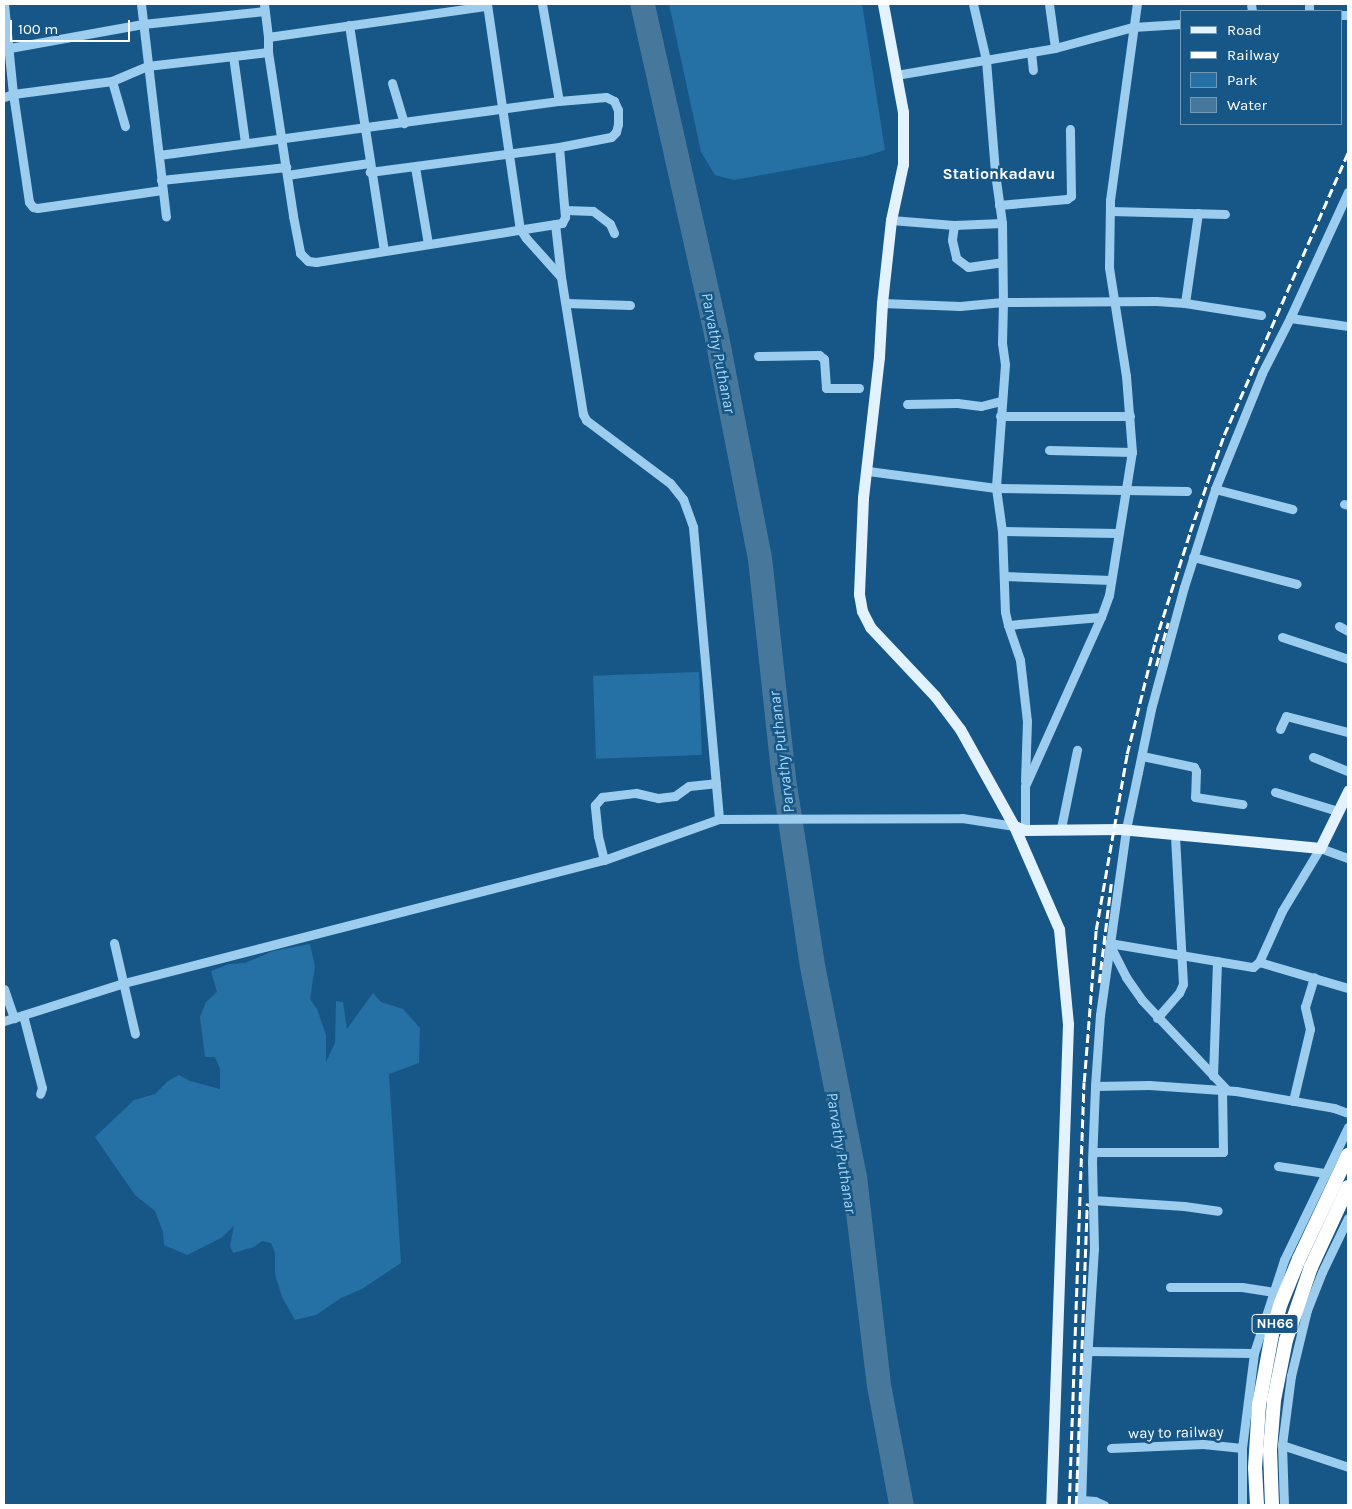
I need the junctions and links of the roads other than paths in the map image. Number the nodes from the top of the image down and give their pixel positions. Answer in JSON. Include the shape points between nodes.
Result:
{"nodes":[{"id":1,"x":4,"y":4,"type":"edge"},
{"id":2,"x":140,"y":4,"type":"edge"},
{"id":3,"x":542,"y":4,"type":"edge"},
{"id":4,"x":883,"y":4,"type":"edge"},
{"id":5,"x":973,"y":4,"type":"edge"},
{"id":6,"x":1050,"y":4,"type":"edge"},
{"id":7,"x":1136,"y":4,"type":"edge"},
{"id":8,"x":487,"y":5,"type":"edge"},
{"id":9,"x":264,"y":7,"type":"edge"},
{"id":10,"x":436,"y":8,"type":"edge"},
{"id":11,"x":142,"y":24,"type":"junction"},
{"id":12,"x":1180,"y":24,"type":"edge"},
{"id":13,"x":349,"y":26,"type":"junction"},
{"id":14,"x":1133,"y":27,"type":"junction"},
{"id":15,"x":268,"y":37,"type":"junction"},
{"id":16,"x":1055,"y":48,"type":"junction"},
{"id":17,"x":7,"y":49,"type":"edge"},
{"id":18,"x":268,"y":52,"type":"junction"},
{"id":19,"x":1030,"y":52,"type":"junction"},
{"id":20,"x":233,"y":56,"type":"junction"},
{"id":21,"x":986,"y":60,"type":"junction"},
{"id":22,"x":147,"y":66,"type":"junction"},
{"id":23,"x":1033,"y":70,"type":"dead end"},
{"id":24,"x":896,"y":75,"type":"junction"},
{"id":25,"x":112,"y":81,"type":"junction"},
{"id":26,"x":392,"y":83,"type":"dead end"},
{"id":27,"x":8,"y":96,"type":"edge"},
{"id":28,"x":559,"y":101,"type":"junction"},
{"id":29,"x":501,"y":108,"type":"junction"},
{"id":30,"x":404,"y":123,"type":"junction"},
{"id":31,"x":125,"y":126,"type":"dead end"},
{"id":32,"x":365,"y":129,"type":"junction"},
{"id":33,"x":1070,"y":129,"type":"dead end"},
{"id":34,"x":282,"y":138,"type":"junction"},
{"id":35,"x":245,"y":143,"type":"junction"},
{"id":36,"x":558,"y":147,"type":"junction"},
{"id":37,"x":508,"y":154,"type":"junction"},
{"id":38,"x":159,"y":155,"type":"junction"},
{"id":39,"x":415,"y":167,"type":"junction"},
{"id":40,"x":370,"y":168,"type":"junction"},
{"id":41,"x":287,"y":171,"type":"junction"},
{"id":42,"x":161,"y":180,"type":"junction"},
{"id":43,"x":162,"y":190,"type":"junction"},
{"id":44,"x":1348,"y":192,"type":"edge"},
{"id":45,"x":999,"y":205,"type":"junction"},
{"id":46,"x":565,"y":210,"type":"junction"},
{"id":47,"x":1110,"y":211,"type":"junction"},
{"id":48,"x":1198,"y":213,"type":"junction"},
{"id":49,"x":1225,"y":214,"type":"dead end"},
{"id":50,"x":166,"y":218,"type":"dead end"},
{"id":51,"x":890,"y":220,"type":"junction"},
{"id":52,"x":1002,"y":223,"type":"junction"},
{"id":53,"x":555,"y":224,"type":"junction"},
{"id":54,"x":954,"y":225,"type":"junction"},
{"id":55,"x":520,"y":229,"type":"junction"},
{"id":56,"x":614,"y":233,"type":"dead end"},
{"id":57,"x":428,"y":244,"type":"junction"},
{"id":58,"x":384,"y":250,"type":"junction"},
{"id":59,"x":1002,"y":262,"type":"junction"},
{"id":60,"x":561,"y":277,"type":"junction"},
{"id":61,"x":1114,"y":300,"type":"junction"},
{"id":62,"x":1003,"y":302,"type":"junction"},
{"id":63,"x":566,"y":303,"type":"junction"},
{"id":64,"x":882,"y":303,"type":"junction"},
{"id":65,"x":1185,"y":303,"type":"junction"},
{"id":66,"x":630,"y":305,"type":"dead end"},
{"id":67,"x":1261,"y":315,"type":"dead end"},
{"id":68,"x":1290,"y":318,"type":"junction"},
{"id":69,"x":1348,"y":326,"type":"edge"},
{"id":70,"x":758,"y":356,"type":"dead end"},
{"id":71,"x":859,"y":388,"type":"dead end"},
{"id":72,"x":1001,"y":401,"type":"junction"},
{"id":73,"x":907,"y":404,"type":"dead end"},
{"id":74,"x":1000,"y":416,"type":"junction"},
{"id":75,"x":1130,"y":416,"type":"junction"},
{"id":76,"x":1049,"y":450,"type":"dead end"},
{"id":77,"x":1132,"y":452,"type":"junction"},
{"id":78,"x":868,"y":471,"type":"junction"},
{"id":79,"x":996,"y":488,"type":"junction"},
{"id":80,"x":1125,"y":489,"type":"junction"},
{"id":81,"x":1215,"y":489,"type":"junction"},
{"id":82,"x":1187,"y":491,"type":"dead end"},
{"id":83,"x":1292,"y":509,"type":"dead end"},
{"id":84,"x":1002,"y":531,"type":"junction"},
{"id":85,"x":1117,"y":534,"type":"junction"},
{"id":86,"x":1193,"y":557,"type":"junction"},
{"id":87,"x":1004,"y":576,"type":"junction"},
{"id":88,"x":1111,"y":580,"type":"junction"},
{"id":89,"x":1297,"y":584,"type":"dead end"},
{"id":90,"x":1101,"y":617,"type":"junction"},
{"id":91,"x":1008,"y":625,"type":"junction"},
{"id":92,"x":1339,"y":626,"type":"dead end"},
{"id":93,"x":1348,"y":631,"type":"edge"},
{"id":94,"x":1282,"y":637,"type":"dead end"},
{"id":95,"x":1348,"y":659,"type":"edge"},
{"id":96,"x":1280,"y":729,"type":"dead end"},
{"id":97,"x":1348,"y":732,"type":"edge"},
{"id":98,"x":1077,"y":750,"type":"dead end"},
{"id":99,"x":1142,"y":756,"type":"junction"},
{"id":100,"x":1313,"y":757,"type":"dead end"},
{"id":101,"x":1348,"y":770,"type":"edge"},
{"id":102,"x":716,"y":783,"type":"junction"},
{"id":103,"x":1025,"y":786,"type":"junction"},
{"id":104,"x":1348,"y":791,"type":"edge"},
{"id":105,"x":1275,"y":792,"type":"dead end"},
{"id":106,"x":1242,"y":804,"type":"dead end"},
{"id":107,"x":1338,"y":811,"type":"junction"},
{"id":108,"x":719,"y":820,"type":"junction"},
{"id":109,"x":1020,"y":828,"type":"junction"},
{"id":110,"x":1062,"y":828,"type":"junction"},
{"id":111,"x":1126,"y":829,"type":"junction"},
{"id":112,"x":1175,"y":834,"type":"junction"},
{"id":113,"x":1320,"y":848,"type":"junction"},
{"id":114,"x":1348,"y":858,"type":"edge"},
{"id":115,"x":604,"y":860,"type":"junction"},
{"id":116,"x":114,"y":943,"type":"dead end"},
{"id":117,"x":1109,"y":943,"type":"junction"},
{"id":118,"x":1182,"y":955,"type":"junction"},
{"id":119,"x":1217,"y":961,"type":"junction"},
{"id":120,"x":1259,"y":962,"type":"junction"},
{"id":121,"x":1314,"y":977,"type":"junction"},
{"id":122,"x":124,"y":983,"type":"junction"},
{"id":123,"x":1348,"y":988,"type":"edge"},
{"id":124,"x":4,"y":989,"type":"edge"},
{"id":125,"x":18,"y":1016,"type":"junction"},
{"id":126,"x":1157,"y":1018,"type":"junction"},
{"id":127,"x":4,"y":1021,"type":"edge"},
{"id":128,"x":134,"y":1034,"type":"dead end"},
{"id":129,"x":1213,"y":1076,"type":"junction"},
{"id":130,"x":1095,"y":1086,"type":"junction"},
{"id":131,"x":1225,"y":1090,"type":"junction"},
{"id":132,"x":40,"y":1094,"type":"dead end"},
{"id":133,"x":1293,"y":1101,"type":"junction"},
{"id":134,"x":1348,"y":1114,"type":"edge"},
{"id":135,"x":1348,"y":1127,"type":"edge"},
{"id":136,"x":1093,"y":1152,"type":"junction"},
{"id":137,"x":1348,"y":1156,"type":"edge"},
{"id":138,"x":1278,"y":1166,"type":"dead end"},
{"id":139,"x":1325,"y":1173,"type":"junction"},
{"id":140,"x":1348,"y":1187,"type":"edge"},
{"id":141,"x":1093,"y":1200,"type":"junction"},
{"id":142,"x":1218,"y":1211,"type":"dead end"},
{"id":143,"x":1348,"y":1218,"type":"edge"},
{"id":144,"x":1170,"y":1287,"type":"dead end"},
{"id":145,"x":1273,"y":1292,"type":"junction"},
{"id":146,"x":1088,"y":1352,"type":"junction"},
{"id":147,"x":1254,"y":1353,"type":"junction"},
{"id":148,"x":1282,"y":1445,"type":"junction"},
{"id":149,"x":1111,"y":1448,"type":"dead end"},
{"id":150,"x":1242,"y":1448,"type":"junction"},
{"id":151,"x":1348,"y":1467,"type":"edge"},
{"id":152,"x":1081,"y":1502,"type":"edge"},
{"id":153,"x":1051,"y":1505,"type":"edge"},
{"id":154,"x":1104,"y":1505,"type":"edge"},
{"id":155,"x":1242,"y":1505,"type":"edge"},
{"id":156,"x":1257,"y":1505,"type":"edge"},
{"id":157,"x":1272,"y":1505,"type":"edge"},
{"id":158,"x":1284,"y":1505,"type":"edge"}],
"edges":[{"from":1,"to":17,"type":"street"},
{"from":2,"to":11,"type":"street"},
{"from":3,"to":28,"type":"street"},
{"from":4,"to":24,"type":"main road"},
{"from":5,"to":21,"type":"street"},
{"from":6,"to":16,"type":"street"},
{"from":7,"to":14,"type":"street"},
{"from":8,"to":10,"type":"street"},
{"from":8,"to":29,"type":"street"},
{"from":9,"to":11,"type":"street"},
{"from":9,"to":15,"type":"street"},
{"from":10,"to":13,"type":"street"},
{"from":11,"to":17,"type":"street"},
{"from":11,"to":22,"type":"street"},
{"from":12,"to":14,"type":"street"},
{"from":13,"to":15,"type":"street"},
{"from":13,"to":32,"type":"street"},
{"from":14,"to":16,"type":"street"},
{"from":14,"to":47,"type":"street"},
{"from":15,"to":18,"type":"street"},
{"from":16,"to":19,"type":"street"},
{"from":17,"to":27,"type":"street"},
{"from":18,"to":20,"type":"street"},
{"from":18,"to":34,"type":"street"},
{"from":19,"to":21,"type":"street"},
{"from":19,"to":23,"type":"street"},
{"from":20,"to":22,"type":"street"},
{"from":20,"to":35,"type":"street"},
{"from":21,"to":24,"type":"street"},
{"from":21,"to":45,"type":"street"},
{"from":22,"to":25,"type":"street"},
{"from":22,"to":38,"type":"street"},
{"from":24,"to":51,"type":"main road","via":[[903,112],[903,164]]},
{"from":25,"to":27,"type":"street"},
{"from":25,"to":31,"type":"street"},
{"from":26,"to":30,"type":"street"},
{"from":27,"to":43,"type":"street","via":[[34,207]]},
{"from":28,"to":29,"type":"street"},
{"from":28,"to":36,"type":"street","via":[[610,98],[618,110],[618,124],[611,137]]},
{"from":29,"to":30,"type":"street"},
{"from":29,"to":37,"type":"street"},
{"from":30,"to":32,"type":"street"},
{"from":32,"to":34,"type":"street"},
{"from":32,"to":40,"type":"street"},
{"from":33,"to":45,"type":"street","via":[[1071,196]]},
{"from":34,"to":35,"type":"street"},
{"from":34,"to":41,"type":"street"},
{"from":35,"to":38,"type":"street"},
{"from":36,"to":37,"type":"street"},
{"from":36,"to":46,"type":"street"},
{"from":37,"to":39,"type":"street"},
{"from":37,"to":55,"type":"street"},
{"from":38,"to":42,"type":"street"},
{"from":39,"to":40,"type":"street"},
{"from":39,"to":57,"type":"street"},
{"from":40,"to":41,"type":"street"},
{"from":40,"to":58,"type":"street"},
{"from":41,"to":42,"type":"street"},
{"from":41,"to":58,"type":"street","via":[[303,258],[316,262]]},
{"from":42,"to":43,"type":"street"},
{"from":43,"to":50,"type":"street"},
{"from":44,"to":68,"type":"street"},
{"from":45,"to":52,"type":"street"},
{"from":46,"to":53,"type":"street","via":[[564,220]]},
{"from":46,"to":56,"type":"street","via":[[593,211],[610,224]]},
{"from":47,"to":48,"type":"street"},
{"from":47,"to":61,"type":"street","via":[[1109,267]]},
{"from":48,"to":49,"type":"street"},
{"from":48,"to":65,"type":"street"},
{"from":51,"to":54,"type":"street"},
{"from":51,"to":64,"type":"main road"},
{"from":52,"to":54,"type":"street"},
{"from":52,"to":59,"type":"street"},
{"from":53,"to":55,"type":"street"},
{"from":53,"to":60,"type":"street"},
{"from":54,"to":59,"type":"street","via":[[952,240],[956,258],[968,266]]},
{"from":55,"to":57,"type":"street"},
{"from":55,"to":60,"type":"street"},
{"from":57,"to":58,"type":"street"},
{"from":59,"to":62,"type":"street"},
{"from":60,"to":63,"type":"street"},
{"from":61,"to":62,"type":"street"},
{"from":61,"to":65,"type":"street"},
{"from":61,"to":75,"type":"street"},
{"from":62,"to":64,"type":"street","via":[[960,306]]},
{"from":62,"to":72,"type":"street","via":[[1005,364]]},
{"from":63,"to":66,"type":"street"},
{"from":63,"to":102,"type":"street","via":[[586,420],[670,483],[684,498],[693,528]]},
{"from":64,"to":78,"type":"main road"},
{"from":65,"to":67,"type":"street"},
{"from":68,"to":69,"type":"street"},
{"from":68,"to":81,"type":"street","via":[[1262,373]]},
{"from":70,"to":71,"type":"street","via":[[819,356],[824,359],[826,388]]},
{"from":72,"to":73,"type":"street","via":[[981,406]]},
{"from":72,"to":74,"type":"street"},
{"from":74,"to":75,"type":"street"},
{"from":74,"to":79,"type":"street"},
{"from":75,"to":77,"type":"street"},
{"from":76,"to":77,"type":"street"},
{"from":77,"to":80,"type":"street"},
{"from":78,"to":79,"type":"street"},
{"from":78,"to":109,"type":"main road","via":[[863,498],[858,581],[862,611],[870,627],[935,696],[960,729]]},
{"from":79,"to":80,"type":"street"},
{"from":79,"to":84,"type":"street"},
{"from":80,"to":82,"type":"street"},
{"from":80,"to":85,"type":"street"},
{"from":81,"to":83,"type":"street"},
{"from":81,"to":86,"type":"street"},
{"from":84,"to":85,"type":"street"},
{"from":84,"to":87,"type":"street"},
{"from":85,"to":88,"type":"street"},
{"from":86,"to":89,"type":"street"},
{"from":86,"to":99,"type":"street"},
{"from":87,"to":88,"type":"street"},
{"from":87,"to":91,"type":"street"},
{"from":88,"to":90,"type":"street"},
{"from":90,"to":91,"type":"street"},
{"from":90,"to":103,"type":"street"},
{"from":91,"to":103,"type":"street","via":[[1020,660],[1026,721]]},
{"from":92,"to":93,"type":"street"},
{"from":94,"to":95,"type":"street"},
{"from":96,"to":97,"type":"street","via":[[1286,716]]},
{"from":98,"to":110,"type":"street"},
{"from":99,"to":106,"type":"street","via":[[1194,767],[1195,797]]},
{"from":99,"to":111,"type":"street"},
{"from":100,"to":101,"type":"street"},
{"from":102,"to":108,"type":"street"},
{"from":102,"to":115,"type":"street","via":[[689,786],[675,796],[658,798],[636,793],[602,798],[595,805]]},
{"from":103,"to":109,"type":"street"},
{"from":104,"to":107,"type":"main road"},
{"from":105,"to":107,"type":"street"},
{"from":107,"to":113,"type":"main road"},
{"from":108,"to":109,"type":"street","via":[[962,818]]},
{"from":108,"to":115,"type":"street"},
{"from":109,"to":110,"type":"main road"},
{"from":109,"to":153,"type":"main road","via":[[1059,929],[1068,1024]]},
{"from":110,"to":111,"type":"main road"},
{"from":111,"to":112,"type":"main road"},
{"from":111,"to":117,"type":"street"},
{"from":112,"to":113,"type":"main road"},
{"from":112,"to":118,"type":"street"},
{"from":113,"to":114,"type":"street"},
{"from":113,"to":120,"type":"street","via":[[1282,911]]},
{"from":115,"to":122,"type":"street"},
{"from":116,"to":122,"type":"street"},
{"from":117,"to":118,"type":"street"},
{"from":117,"to":126,"type":"street","via":[[1126,977]]},
{"from":117,"to":130,"type":"street"},
{"from":118,"to":119,"type":"street"},
{"from":118,"to":126,"type":"street","via":[[1181,988]]},
{"from":119,"to":120,"type":"street","via":[[1249,967]]},
{"from":119,"to":129,"type":"street"},
{"from":120,"to":121,"type":"street"},
{"from":121,"to":123,"type":"street"},
{"from":121,"to":133,"type":"street","via":[[1305,1007],[1310,1029]]},
{"from":122,"to":125,"type":"street"},
{"from":122,"to":128,"type":"street"},
{"from":124,"to":125,"type":"street"},
{"from":125,"to":127,"type":"street"},
{"from":125,"to":132,"type":"street","via":[[42,1088]]},
{"from":126,"to":129,"type":"street"},
{"from":129,"to":131,"type":"street"},
{"from":130,"to":131,"type":"street","via":[[1149,1085]]},
{"from":130,"to":136,"type":"street"},
{"from":131,"to":133,"type":"street"},
{"from":131,"to":136,"type":"street","via":[[1222,1152]]},
{"from":133,"to":134,"type":"street","via":[[1334,1108]]},
{"from":135,"to":139,"type":"street"},
{"from":136,"to":141,"type":"street"},
{"from":137,"to":156,"type":"highway","number":"NH66","via":[[1299,1258],[1272,1334],[1259,1405]]},
{"from":138,"to":139,"type":"street"},
{"from":139,"to":145,"type":"street","via":[[1298,1227]]},
{"from":140,"to":157,"type":"highway","number":"NH66","via":[[1311,1266],[1284,1348],[1274,1400],[1270,1450]]},
{"from":141,"to":142,"type":"street"},
{"from":141,"to":146,"type":"street","via":[[1094,1249]]},
{"from":143,"to":148,"type":"street","via":[[1308,1310],[1291,1376]]},
{"from":144,"to":145,"type":"street","via":[[1242,1287]]},
{"from":145,"to":147,"type":"street"},
{"from":146,"to":147,"type":"street"},
{"from":146,"to":152,"type":"street"},
{"from":147,"to":150,"type":"street"},
{"from":148,"to":151,"type":"street"},
{"from":148,"to":158,"type":"street"},
{"from":149,"to":150,"type":"street","name":"way to railway","via":[[1203,1444]]},
{"from":150,"to":155,"type":"street"},
{"from":152,"to":154,"type":"street","via":[[1095,1501]]}]}
